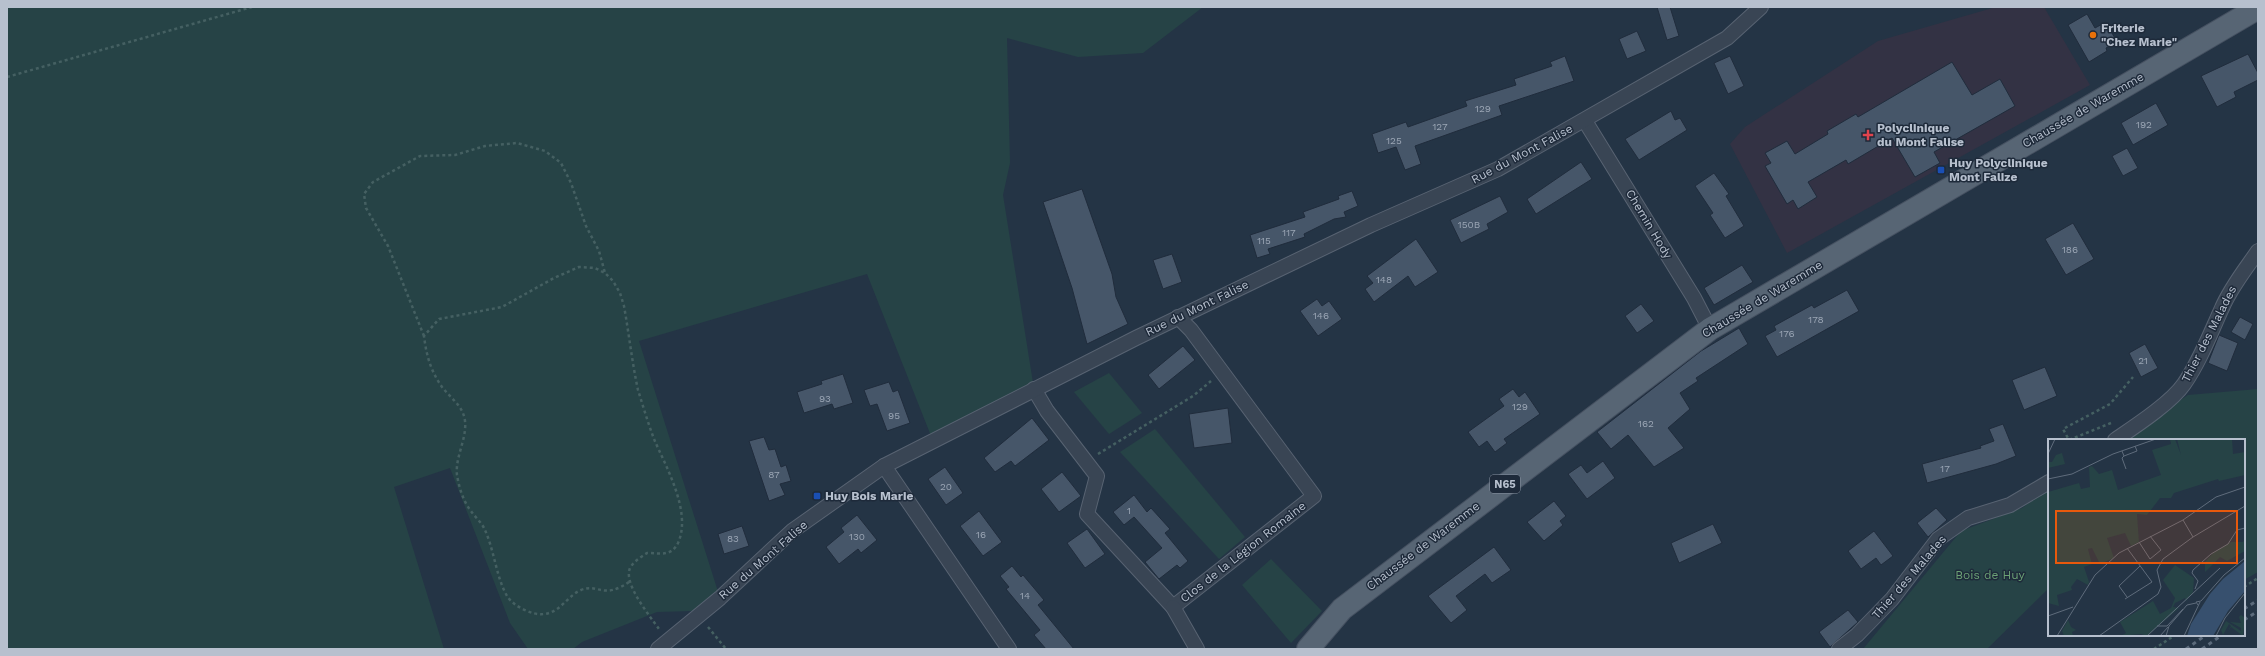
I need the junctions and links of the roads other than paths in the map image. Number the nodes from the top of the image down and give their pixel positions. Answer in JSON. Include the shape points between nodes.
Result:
{"nodes":[{"id":1,"x":1761,"y":7,"type":"edge"},
{"id":2,"x":2258,"y":8,"type":"edge"},
{"id":3,"x":1585,"y":121,"type":"junction"},
{"id":4,"x":2258,"y":252,"type":"edge"},
{"id":5,"x":1178,"y":317,"type":"junction"},
{"id":6,"x":1710,"y":329,"type":"junction"},
{"id":7,"x":1034,"y":390,"type":"junction"},
{"id":8,"x":2116,"y":439,"type":"edge"},
{"id":9,"x":884,"y":466,"type":"junction"},
{"id":10,"x":2048,"y":483,"type":"edge"},
{"id":11,"x":1173,"y":607,"type":"junction"},
{"id":12,"x":663,"y":645,"type":"edge"},
{"id":13,"x":1009,"y":649,"type":"edge"},
{"id":14,"x":1197,"y":649,"type":"edge"},
{"id":15,"x":1308,"y":649,"type":"edge"},
{"id":16,"x":1839,"y":649,"type":"edge"}],
"edges":[{"from":1,"to":3,"type":"street","name":"Rue du Mont Falise","via":[[1727,38]]},
{"from":2,"to":6,"type":"main road","name":"Chaussée de Waremme","number":"N65"},
{"from":3,"to":5,"type":"street","name":"Rue du Mont Falise","via":[[1498,169],[1370,225]]},
{"from":3,"to":6,"type":"street","name":"Chemin Hody","via":[[1694,298]]},
{"from":4,"to":8,"type":"street","name":"Thier des Malades","via":[[2222,307],[2208,340],[2183,386]]},
{"from":5,"to":7,"type":"street","name":"Rue du Mont Falise"},
{"from":5,"to":11,"type":"street","name":"Clos de la Légion Romaine","via":[[1191,330],[1314,496]]},
{"from":6,"to":15,"type":"main road","name":"Chaussée de Waremme","number":"N65","via":[[1342,609]]},
{"from":7,"to":9,"type":"street","name":"Rue du Mont Falise"},
{"from":7,"to":11,"type":"street","name":"Clos de la Légion Romaine","via":[[1097,476],[1087,514]]},
{"from":9,"to":12,"type":"street","name":"Rue du Mont Falise","via":[[792,531]]},
{"from":9,"to":13,"type":"street"},
{"from":10,"to":16,"type":"street","name":"Thier des Malades","via":[[2010,505],[1968,518],[1938,539],[1892,599],[1857,635]]},
{"from":11,"to":14,"type":"street"}]}
